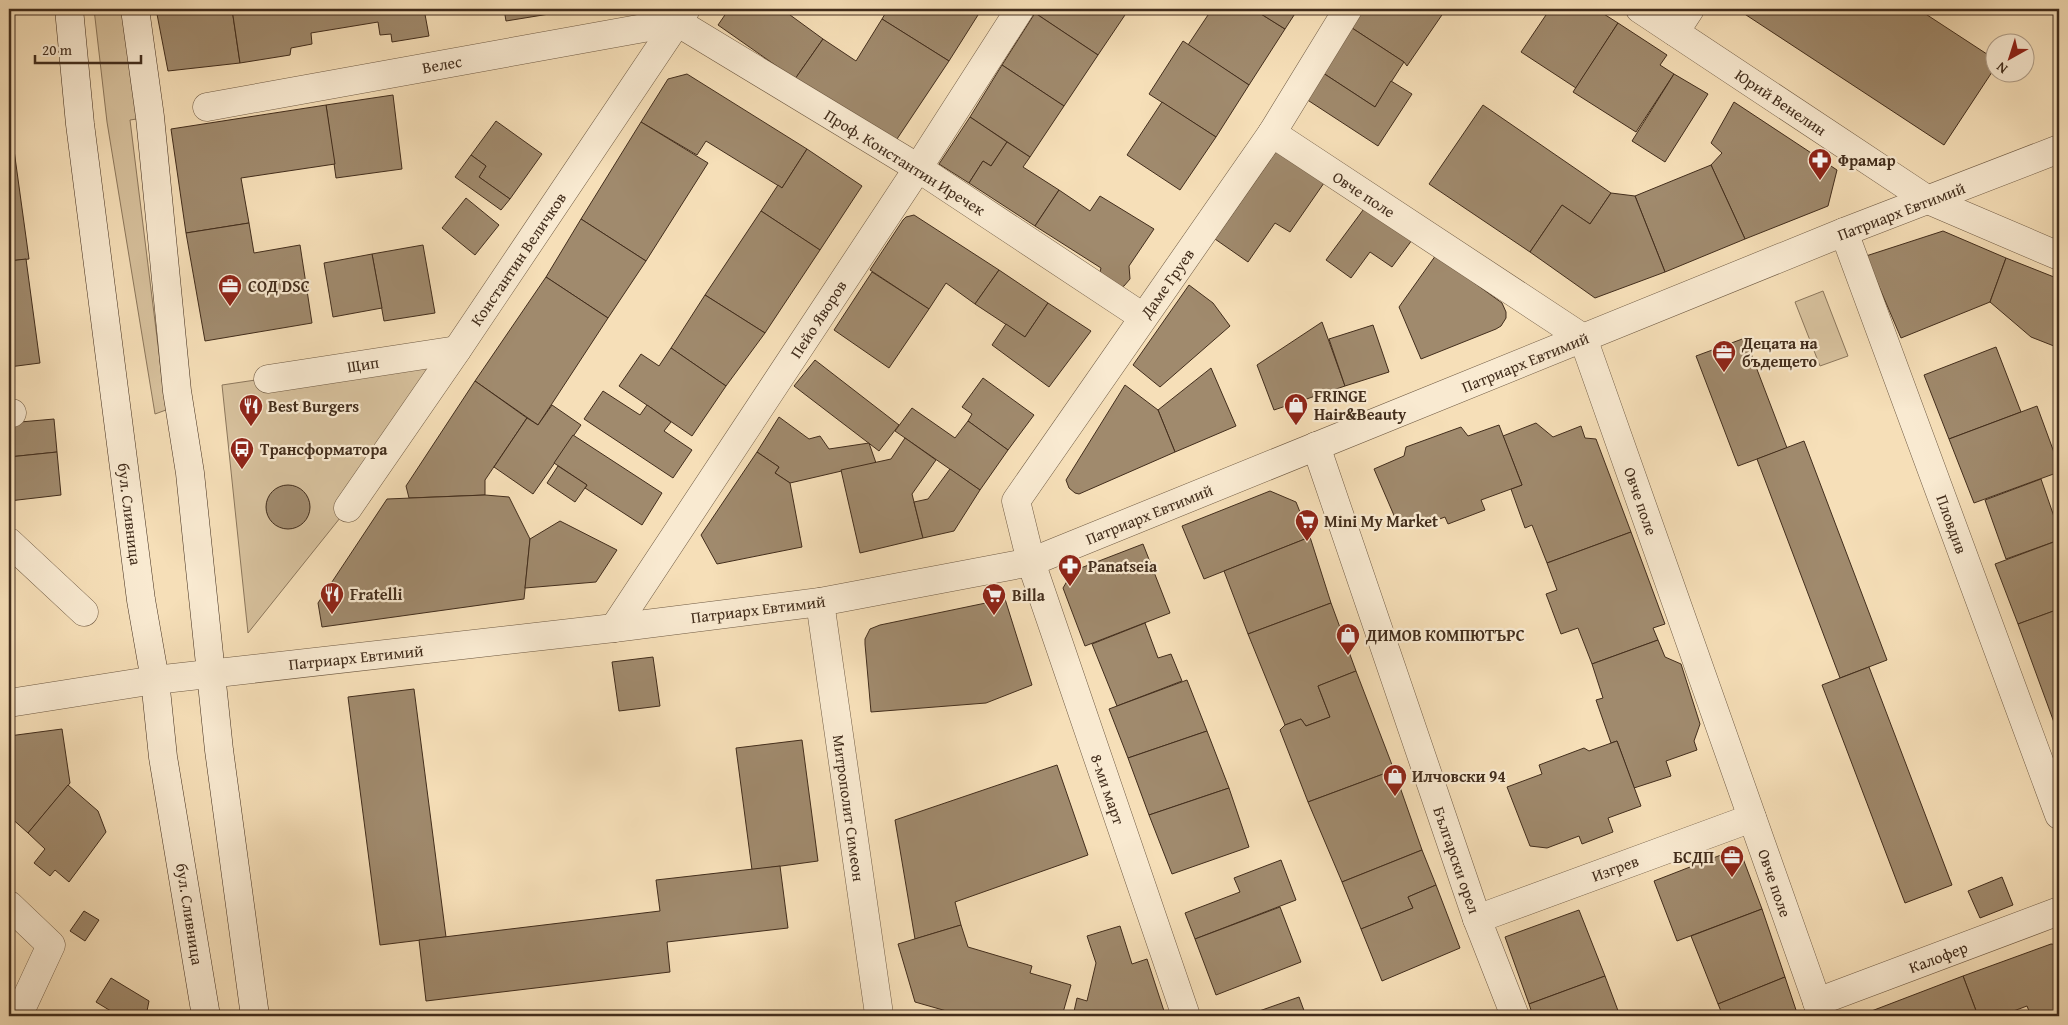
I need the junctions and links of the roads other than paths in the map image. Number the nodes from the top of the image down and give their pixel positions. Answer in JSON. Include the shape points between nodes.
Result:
{"nodes":[{"id":1,"x":69,"y":9,"type":"edge"},
{"id":2,"x":135,"y":9,"type":"edge"},
{"id":3,"x":1020,"y":9,"type":"edge"},
{"id":4,"x":1348,"y":9,"type":"edge"},
{"id":5,"x":1640,"y":9,"type":"edge"},
{"id":6,"x":1690,"y":9,"type":"edge"},
{"id":7,"x":677,"y":13,"type":"edge"},
{"id":8,"x":1675,"y":32,"type":"junction"},
{"id":9,"x":207,"y":107,"type":"dead end"},
{"id":10,"x":1272,"y":133,"type":"junction"},
{"id":11,"x":2059,"y":149,"type":"edge"},
{"id":12,"x":918,"y":168,"type":"junction"},
{"id":13,"x":1928,"y":200,"type":"junction"},
{"id":14,"x":1844,"y":232,"type":"junction"},
{"id":15,"x":2059,"y":256,"type":"edge"},
{"id":16,"x":1143,"y":317,"type":"junction"},
{"id":17,"x":1583,"y":338,"type":"junction"},
{"id":18,"x":457,"y":350,"type":"junction"},
{"id":19,"x":268,"y":379,"type":"dead end"},
{"id":20,"x":1316,"y":446,"type":"junction"},
{"id":21,"x":348,"y":508,"type":"dead end"},
{"id":22,"x":9,"y":542,"type":"edge"},
{"id":23,"x":1031,"y":562,"type":"junction"},
{"id":24,"x":820,"y":602,"type":"junction"},
{"id":25,"x":84,"y":612,"type":"dead end"},
{"id":26,"x":614,"y":628,"type":"junction"},
{"id":27,"x":211,"y":673,"type":"junction"},
{"id":28,"x":155,"y":680,"type":"junction"},
{"id":29,"x":9,"y":703,"type":"edge"},
{"id":30,"x":2059,"y":815,"type":"edge"},
{"id":31,"x":1752,"y":818,"type":"junction"},
{"id":32,"x":9,"y":905,"type":"edge"},
{"id":33,"x":2059,"y":911,"type":"edge"},
{"id":34,"x":1477,"y":919,"type":"junction"},
{"id":35,"x":1819,"y":1009,"type":"edge"},
{"id":36,"x":18,"y":1016,"type":"edge"},
{"id":37,"x":206,"y":1016,"type":"edge"},
{"id":38,"x":255,"y":1016,"type":"edge"},
{"id":39,"x":875,"y":1016,"type":"edge"},
{"id":40,"x":1186,"y":1016,"type":"edge"},
{"id":41,"x":1515,"y":1016,"type":"edge"}],
"edges":[{"from":1,"to":28,"type":"street","name":"бул. Сливница","via":[[80,124]]},
{"from":2,"to":27,"type":"street","via":[[150,117],[177,391],[190,473]]},
{"from":3,"to":12,"type":"street","name":"Пейо Яворов"},
{"from":4,"to":10,"type":"street","name":"Даме Груев"},
{"from":5,"to":8,"type":"street","name":"Юрий Венелин"},
{"from":6,"to":8,"type":"street"},
{"from":7,"to":9,"type":"street","name":"Велес"},
{"from":7,"to":12,"type":"street","name":"Проф. Константин Иречек"},
{"from":7,"to":18,"type":"street","name":"Константин Величков"},
{"from":8,"to":13,"type":"street","name":"Юрий Венелин"},
{"from":10,"to":16,"type":"street","name":"Даме Груев"},
{"from":10,"to":17,"type":"street","name":"Овче поле"},
{"from":11,"to":13,"type":"street","name":"Патриарх Евтимий"},
{"from":12,"to":16,"type":"street","name":"Проф. Константин Иречек"},
{"from":12,"to":26,"type":"street","name":"Пейо Яворов"},
{"from":13,"to":14,"type":"street","name":"Патриарх Евтимий"},
{"from":13,"to":15,"type":"street","name":"Юрий Венелин"},
{"from":14,"to":17,"type":"street","name":"Патриарх Евтимий"},
{"from":14,"to":30,"type":"street","name":"Пловдив"},
{"from":16,"to":23,"type":"street","name":"Даме Груев","via":[[1016,501]]},
{"from":17,"to":20,"type":"street","name":"Патриарх Евтимий"},
{"from":17,"to":31,"type":"street","name":"Овче поле"},
{"from":18,"to":19,"type":"street","name":"Щип"},
{"from":18,"to":21,"type":"street","name":"Константин Величков"},
{"from":20,"to":23,"type":"street","name":"Патриарх Евтимий"},
{"from":20,"to":34,"type":"street","name":"Български орел"},
{"from":22,"to":25,"type":"street"},
{"from":23,"to":24,"type":"street","name":"Патриарх Евтимий"},
{"from":23,"to":40,"type":"street","name":"8-ми март"},
{"from":24,"to":26,"type":"street","name":"Патриарх Евтимий"},
{"from":24,"to":39,"type":"street","name":"Митрополит Симеон"},
{"from":26,"to":27,"type":"street","name":"Патриарх Евтимий"},
{"from":27,"to":28,"type":"street","name":"Патриарх Евтимий"},
{"from":27,"to":38,"type":"street"},
{"from":28,"to":29,"type":"street","name":"Патриарх Евтимий"},
{"from":28,"to":37,"type":"street","name":"бул. Сливница","via":[[163,757]]},
{"from":31,"to":34,"type":"street","name":"Изгрев"},
{"from":31,"to":35,"type":"street","name":"Овче поле"},
{"from":32,"to":36,"type":"street","via":[[51,945]]},
{"from":33,"to":35,"type":"street","name":"Калофер"},
{"from":34,"to":41,"type":"street","name":"Български орел"}]}
